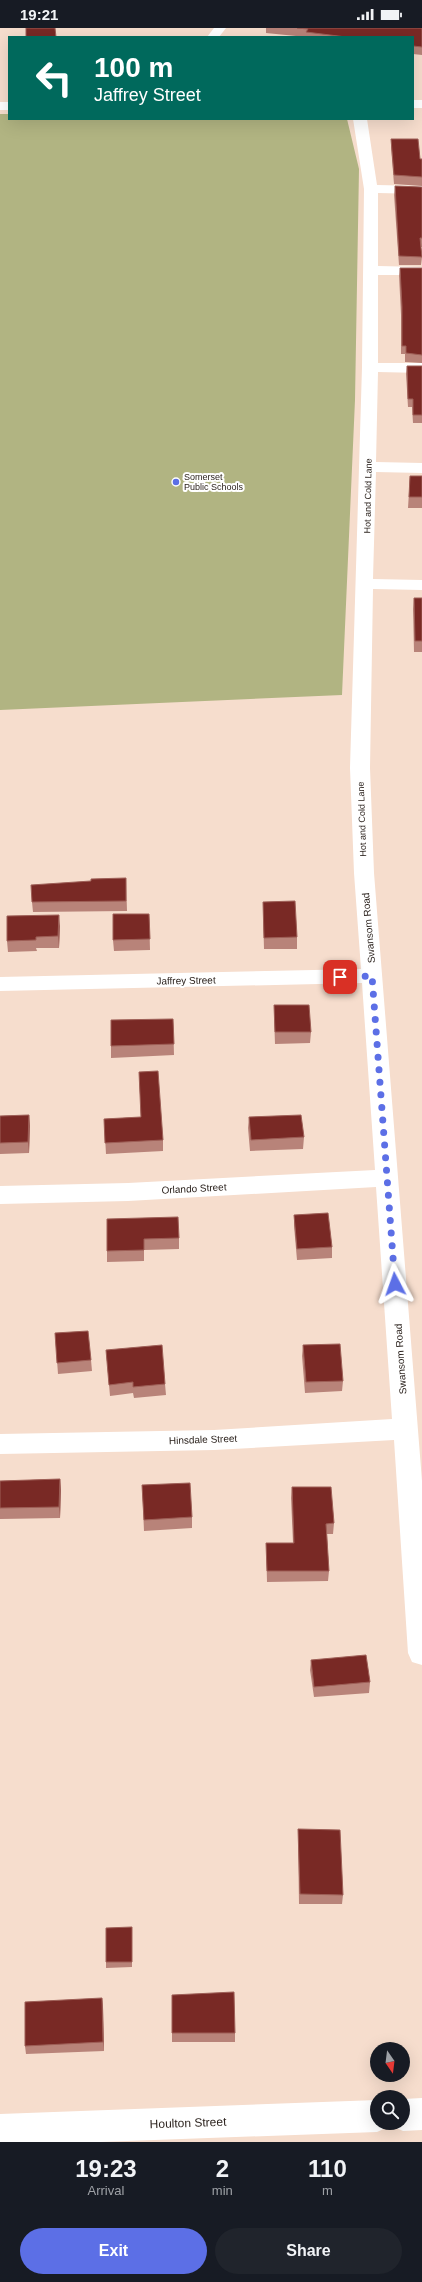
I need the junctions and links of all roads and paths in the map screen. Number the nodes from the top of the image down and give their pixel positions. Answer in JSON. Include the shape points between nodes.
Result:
{"nodes":[{"id":1,"x":220,"y":28,"type":"edge"},
{"id":2,"x":214,"y":36,"type":"edge"},
{"id":3,"x":360,"y":120,"type":"edge"},
{"id":4,"x":371,"y":189,"type":"junction"},
{"id":5,"x":422,"y":190,"type":"edge"},
{"id":6,"x":370,"y":270,"type":"junction"},
{"id":7,"x":422,"y":271,"type":"edge"},
{"id":8,"x":370,"y":367,"type":"junction"},
{"id":9,"x":422,"y":368,"type":"edge"},
{"id":10,"x":368,"y":467,"type":"junction"},
{"id":11,"x":422,"y":468,"type":"edge"},
{"id":12,"x":366,"y":584,"type":"junction"},
{"id":13,"x":422,"y":585,"type":"edge"},
{"id":14,"x":364,"y":873,"type":"joint"},
{"id":15,"x":372,"y":976,"type":"junction"},
{"id":16,"x":0,"y":984,"type":"edge"},
{"id":17,"x":388,"y":1178,"type":"junction"},
{"id":18,"x":0,"y":1195,"type":"edge"},
{"id":19,"x":405,"y":1429,"type":"junction"},
{"id":20,"x":0,"y":1444,"type":"edge"},
{"id":21,"x":422,"y":1653,"type":"edge"},
{"id":22,"x":422,"y":2114,"type":"edge"},
{"id":23,"x":410,"y":2115,"type":"edge"},
{"id":24,"x":370,"y":2116,"type":"edge"},
{"id":25,"x":0,"y":2130,"type":"edge"}],
"edges":[{"from":1,"to":2,"type":"street"},
{"from":3,"to":4,"type":"street","name":"Hot and Cold Lane"},
{"from":4,"to":5,"type":"street"},
{"from":4,"to":6,"type":"street","name":"Hot and Cold Lane"},
{"from":6,"to":7,"type":"street"},
{"from":6,"to":8,"type":"street","name":"Hot and Cold Lane"},
{"from":8,"to":9,"type":"street"},
{"from":8,"to":10,"type":"street","name":"Hot and Cold Lane"},
{"from":10,"to":11,"type":"street"},
{"from":10,"to":12,"type":"street","name":"Hot and Cold Lane"},
{"from":12,"to":13,"type":"street"},
{"from":12,"to":14,"type":"street","name":"Hot and Cold Lane","via":[[360,768]]},
{"from":14,"to":15,"type":"street","name":"Swansom Road"},
{"from":15,"to":16,"type":"street","name":"Jaffrey Street"},
{"from":15,"to":17,"type":"street","name":"Swansom Road"},
{"from":17,"to":18,"type":"street","name":"Orlando Street","via":[[128,1192]]},
{"from":17,"to":19,"type":"street","name":"Swansom Road"},
{"from":19,"to":20,"type":"street","name":"Hinsdale Street","via":[[214,1440]]},
{"from":19,"to":21,"type":"street","name":"Swansom Road"},
{"from":22,"to":23,"type":"street"},
{"from":24,"to":25,"type":"street","name":"Houlton Street"}]}
